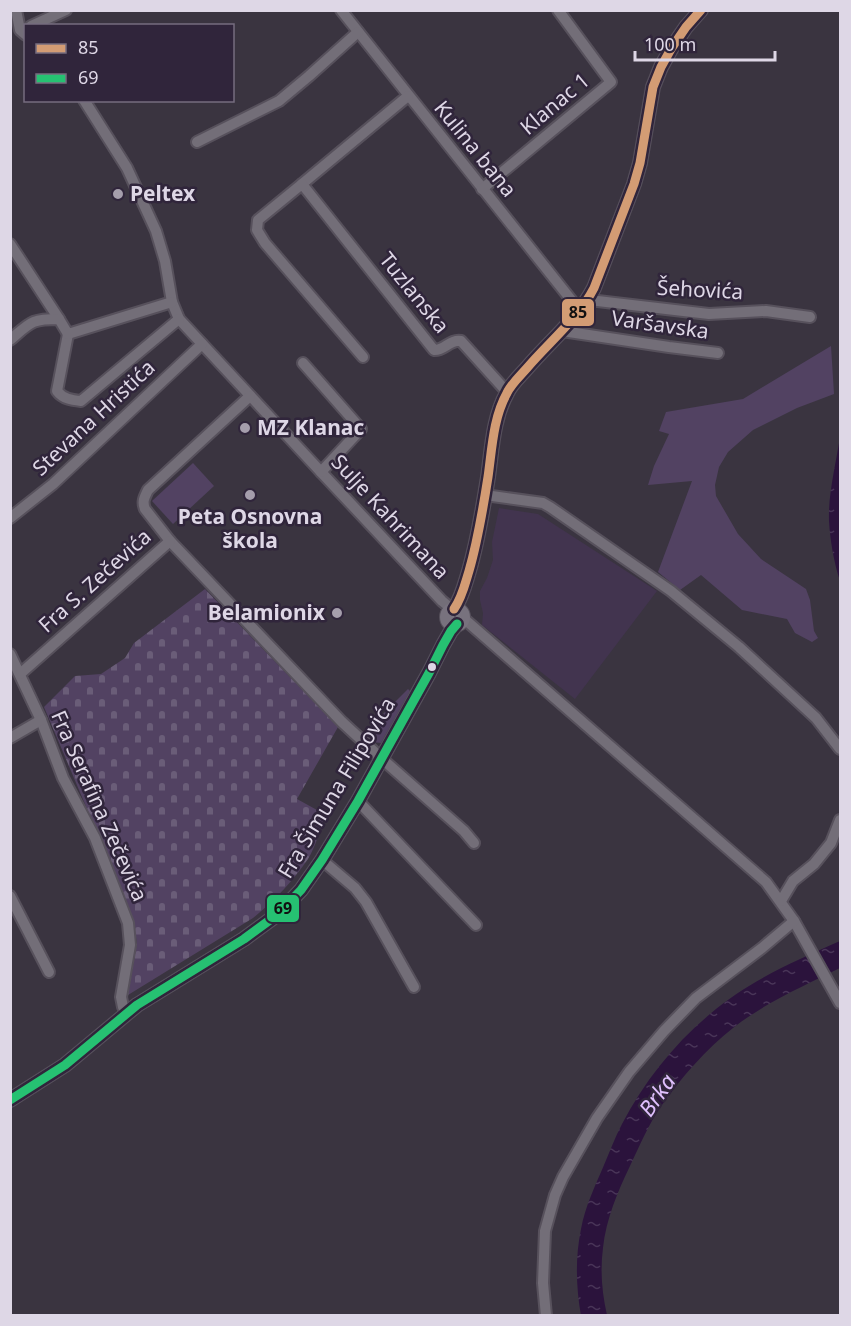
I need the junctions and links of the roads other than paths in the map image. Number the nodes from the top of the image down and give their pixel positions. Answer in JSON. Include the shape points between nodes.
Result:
{"nodes":[{"id":1,"x":16,"y":10,"type":"edge"},
{"id":2,"x":66,"y":10,"type":"edge"},
{"id":3,"x":341,"y":10,"type":"edge"},
{"id":4,"x":558,"y":10,"type":"edge"},
{"id":5,"x":701,"y":10,"type":"edge"},
{"id":6,"x":38,"y":24,"type":"edge"},
{"id":7,"x":24,"y":26,"type":"edge"},
{"id":8,"x":24,"y":31,"type":"edge"},
{"id":9,"x":358,"y":32,"type":"junction"},
{"id":10,"x":10,"y":38,"type":"edge"},
{"id":11,"x":408,"y":96,"type":"junction"},
{"id":12,"x":85,"y":102,"type":"edge"},
{"id":13,"x":197,"y":142,"type":"dead end"},
{"id":14,"x":302,"y":184,"type":"junction"},
{"id":15,"x":482,"y":189,"type":"junction"},
{"id":16,"x":12,"y":248,"type":"edge"},
{"id":17,"x":172,"y":302,"type":"junction"},
{"id":18,"x":584,"y":305,"type":"junction"},
{"id":19,"x":810,"y":317,"type":"dead end"},
{"id":20,"x":59,"y":319,"type":"junction"},
{"id":21,"x":179,"y":319,"type":"junction"},
{"id":22,"x":562,"y":331,"type":"junction"},
{"id":23,"x":68,"y":334,"type":"junction"},
{"id":24,"x":10,"y":340,"type":"edge"},
{"id":25,"x":202,"y":344,"type":"junction"},
{"id":26,"x":718,"y":353,"type":"dead end"},
{"id":27,"x":363,"y":357,"type":"dead end"},
{"id":28,"x":303,"y":363,"type":"dead end"},
{"id":29,"x":507,"y":392,"type":"junction"},
{"id":30,"x":250,"y":396,"type":"junction"},
{"id":31,"x":321,"y":472,"type":"junction"},
{"id":32,"x":485,"y":495,"type":"junction"},
{"id":33,"x":10,"y":518,"type":"edge"},
{"id":34,"x":170,"y":541,"type":"junction"},
{"id":35,"x":454,"y":614,"type":"junction"},
{"id":36,"x":10,"y":654,"type":"edge"},
{"id":37,"x":20,"y":674,"type":"junction"},
{"id":38,"x":41,"y":720,"type":"junction"},
{"id":39,"x":10,"y":738,"type":"edge"},
{"id":40,"x":840,"y":749,"type":"edge"},
{"id":41,"x":381,"y":758,"type":"junction"},
{"id":42,"x":358,"y":801,"type":"junction"},
{"id":43,"x":840,"y":820,"type":"edge"},
{"id":44,"x":474,"y":843,"type":"dead end"},
{"id":45,"x":322,"y":860,"type":"junction"},
{"id":46,"x":10,"y":896,"type":"edge"},
{"id":47,"x":781,"y":901,"type":"junction"},
{"id":48,"x":476,"y":925,"type":"dead end"},
{"id":49,"x":797,"y":926,"type":"junction"},
{"id":50,"x":49,"y":972,"type":"dead end"},
{"id":51,"x":414,"y":987,"type":"dead end"},
{"id":52,"x":840,"y":1003,"type":"edge"},
{"id":53,"x":127,"y":1012,"type":"junction"},
{"id":54,"x":10,"y":1100,"type":"edge"},
{"id":55,"x":546,"y":1316,"type":"edge"}],
"edges":[{"from":1,"to":7,"type":"street"},
{"from":2,"to":6,"type":"street"},
{"from":3,"to":9,"type":"street","name":"Kulina bana"},
{"from":4,"to":15,"type":"street","name":"Klanac 1","via":[[611,82]]},
{"from":5,"to":18,"type":"main road","via":[[670,49],[653,87],[634,184]]},
{"from":8,"to":10,"type":"street"},
{"from":9,"to":11,"type":"street","name":"Kulina bana"},
{"from":9,"to":13,"type":"street","via":[[279,100]]},
{"from":11,"to":14,"type":"street"},
{"from":11,"to":15,"type":"street","name":"Kulina bana"},
{"from":12,"to":17,"type":"street","name":"Sulje Kahrimana","via":[[127,168],[156,231]]},
{"from":14,"to":27,"type":"street","via":[[258,220],[257,230]]},
{"from":14,"to":29,"type":"street","name":"Tuzlanska","via":[[434,350],[461,341]]},
{"from":15,"to":18,"type":"street","name":"Kulina bana"},
{"from":16,"to":20,"type":"street"},
{"from":17,"to":21,"type":"street","name":"Sulje Kahrimana"},
{"from":17,"to":23,"type":"street"},
{"from":18,"to":19,"type":"street","name":"Šehovića"},
{"from":18,"to":22,"type":"main road"},
{"from":20,"to":23,"type":"street"},
{"from":20,"to":24,"type":"street","via":[[32,322]]},
{"from":21,"to":23,"type":"street","via":[[81,400],[66,398],[57,391]]},
{"from":21,"to":25,"type":"street","name":"Sulje Kahrimana"},
{"from":22,"to":26,"type":"street","name":"Varšavska"},
{"from":22,"to":29,"type":"main road"},
{"from":25,"to":30,"type":"street","name":"Sulje Kahrimana"},
{"from":25,"to":33,"type":"street","name":"Stevana Hristića","via":[[53,484]]},
{"from":28,"to":31,"type":"street","via":[[361,429]]},
{"from":29,"to":32,"type":"main road","name":"Fra Šimuna Filipovića","via":[[495,430]]},
{"from":30,"to":31,"type":"street","name":"Sulje Kahrimana"},
{"from":30,"to":34,"type":"street","via":[[148,490],[143,499]]},
{"from":31,"to":35,"type":"street","name":"Sulje Kahrimana"},
{"from":32,"to":35,"type":"main road","name":"Fra Šimuna Filipovića","via":[[474,555]]},
{"from":32,"to":40,"type":"street","via":[[543,503],[671,591],[816,718]]},
{"from":34,"to":37,"type":"street","name":"Fra S. Zečevića"},
{"from":34,"to":41,"type":"street"},
{"from":35,"to":41,"type":"main road","name":"Fra Šimuna Filipovića","via":[[451,631]]},
{"from":35,"to":47,"type":"street","name":"Sulje Kahrimana","via":[[760,887]]},
{"from":36,"to":37,"type":"street","name":"Fra Serafina Zečevića"},
{"from":37,"to":38,"type":"street","name":"Fra Serafina Zečevića"},
{"from":38,"to":39,"type":"street"},
{"from":38,"to":53,"type":"street","name":"Fra Serafina Zečevića","via":[[128,922],[130,945],[121,997]]},
{"from":41,"to":42,"type":"main road","name":"Fra Šimuna Filipovića"},
{"from":41,"to":44,"type":"street"},
{"from":42,"to":45,"type":"main road","name":"Fra Šimuna Filipovića"},
{"from":42,"to":48,"type":"street"},
{"from":43,"to":47,"type":"street","via":[[831,843],[793,881]]},
{"from":45,"to":51,"type":"street","via":[[366,902]]},
{"from":45,"to":53,"type":"main road","name":"Fra Šimuna Filipovića","via":[[278,914]]},
{"from":46,"to":50,"type":"street"},
{"from":47,"to":49,"type":"street"},
{"from":49,"to":52,"type":"street"},
{"from":49,"to":55,"type":"street","via":[[696,998],[636,1064],[597,1118],[563,1177],[545,1232]]},
{"from":53,"to":54,"type":"main road","name":"Fra Šimuna Filipovića","via":[[65,1065]]}]}
